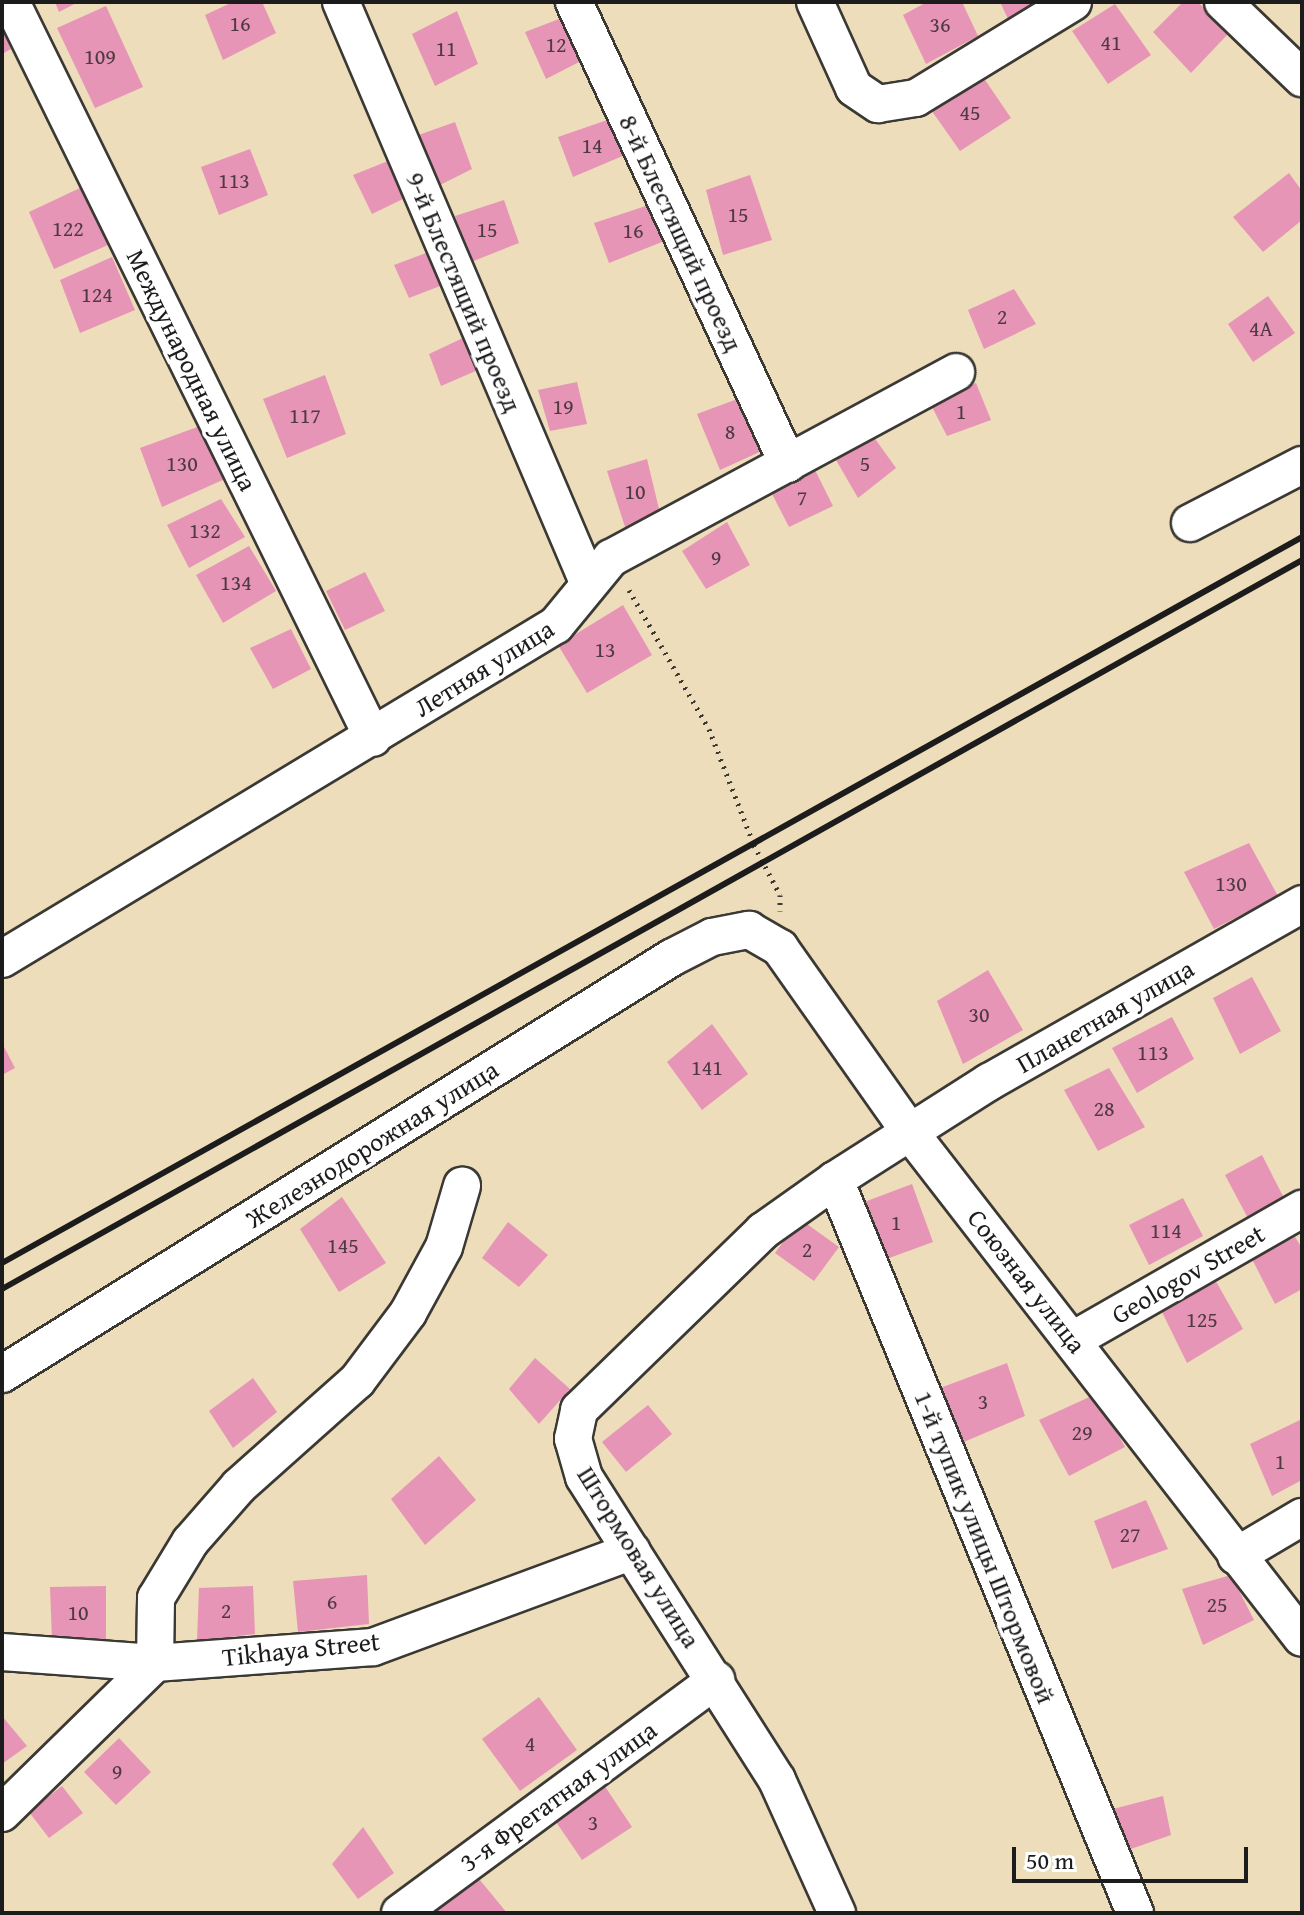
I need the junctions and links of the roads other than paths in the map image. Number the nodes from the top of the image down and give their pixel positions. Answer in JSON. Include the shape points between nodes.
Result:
{"nodes":[{"id":1,"x":11,"y":2,"type":"edge"},
{"id":2,"x":341,"y":2,"type":"edge"},
{"id":3,"x":574,"y":2,"type":"edge"},
{"id":4,"x":815,"y":2,"type":"edge"},
{"id":5,"x":1073,"y":2,"type":"edge"},
{"id":6,"x":1223,"y":2,"type":"edge"},
{"id":7,"x":1302,"y":78,"type":"edge"},
{"id":8,"x":956,"y":372,"type":"dead end"},
{"id":9,"x":788,"y":464,"type":"junction"},
{"id":10,"x":1302,"y":465,"type":"edge"},
{"id":11,"x":1190,"y":523,"type":"dead end"},
{"id":12,"x":599,"y":570,"type":"junction"},
{"id":13,"x":373,"y":738,"type":"junction"},
{"id":14,"x":1302,"y":904,"type":"edge"},
{"id":15,"x":749,"y":930,"type":"joint"},
{"id":16,"x":2,"y":959,"type":"edge"},
{"id":17,"x":912,"y":1135,"type":"junction"},
{"id":18,"x":835,"y":1180,"type":"junction"},
{"id":19,"x":462,"y":1186,"type":"dead end"},
{"id":20,"x":1302,"y":1209,"type":"edge"},
{"id":21,"x":1073,"y":1340,"type":"junction"},
{"id":22,"x":2,"y":1374,"type":"edge"},
{"id":23,"x":1302,"y":1517,"type":"edge"},
{"id":24,"x":632,"y":1551,"type":"junction"},
{"id":25,"x":1236,"y":1556,"type":"junction"},
{"id":26,"x":1302,"y":1638,"type":"edge"},
{"id":27,"x":2,"y":1652,"type":"edge"},
{"id":28,"x":155,"y":1663,"type":"junction"},
{"id":29,"x":716,"y":1680,"type":"junction"},
{"id":30,"x":2,"y":1813,"type":"edge"},
{"id":31,"x":400,"y":1913,"type":"edge"},
{"id":32,"x":837,"y":1913,"type":"edge"},
{"id":33,"x":1135,"y":1913,"type":"edge"}],
"edges":[{"from":1,"to":13,"type":"street","name":"Международная улица"},
{"from":2,"to":12,"type":"street","name":"9-й Блестящий проезд"},
{"from":3,"to":9,"type":"street","name":"8-й Блестящий проезд"},
{"from":4,"to":5,"type":"street","via":[[854,88],[878,104],[916,98]]},
{"from":6,"to":7,"type":"street"},
{"from":8,"to":9,"type":"street","name":"Летняя улица"},
{"from":9,"to":12,"type":"street","name":"Летняя улица"},
{"from":10,"to":11,"type":"street"},
{"from":12,"to":13,"type":"street","name":"Летняя улица","via":[[556,625]]},
{"from":13,"to":16,"type":"street","name":"Летняя улица"},
{"from":14,"to":17,"type":"street","name":"Планетная улица","via":[[989,1082]]},
{"from":15,"to":17,"type":"street","name":"Союзная улица","via":[[780,948]]},
{"from":15,"to":22,"type":"street","name":"Железнодорожная улица","via":[[712,937],[671,958]]},
{"from":17,"to":18,"type":"street","name":"Штормовая улица"},
{"from":17,"to":21,"type":"street","name":"Союзная улица"},
{"from":18,"to":24,"type":"street","name":"Штормовая улица","via":[[763,1231],[579,1410],[573,1439],[584,1477]]},
{"from":18,"to":33,"type":"street","name":"1-й тупик улицы Штормовой"},
{"from":19,"to":28,"type":"street","via":[[444,1247],[408,1313],[357,1381],[239,1486],[190,1542],[156,1598]]},
{"from":20,"to":21,"type":"street","name":"Geologov Street"},
{"from":21,"to":25,"type":"street","name":"Союзная улица"},
{"from":23,"to":25,"type":"street"},
{"from":24,"to":28,"type":"street","name":"Tikhaya Street","via":[[373,1647]]},
{"from":24,"to":29,"type":"street","name":"Штормовая улица"},
{"from":25,"to":26,"type":"street","name":"Союзная улица"},
{"from":27,"to":28,"type":"street","name":"Tikhaya Street"},
{"from":28,"to":30,"type":"street"},
{"from":29,"to":31,"type":"street","name":"3-я Фрегатная улица"},
{"from":29,"to":32,"type":"street","name":"Штормовая улица","via":[[777,1780]]}]}
